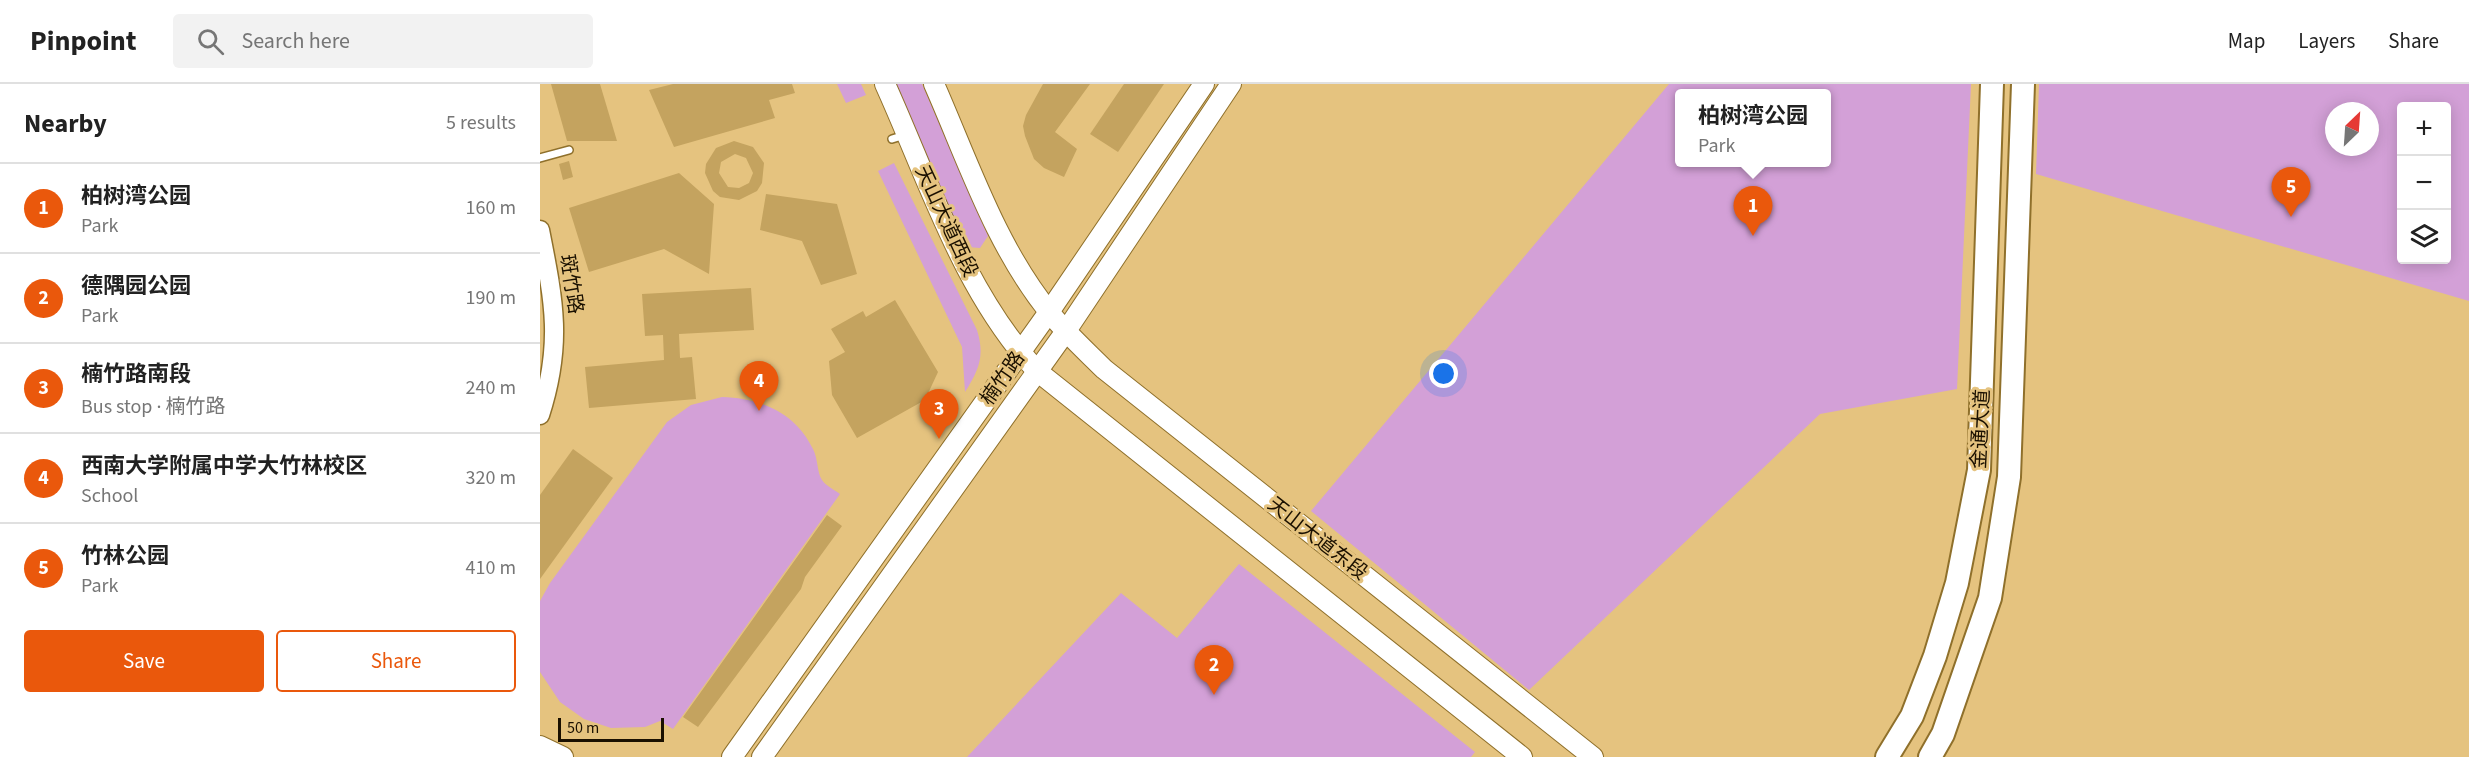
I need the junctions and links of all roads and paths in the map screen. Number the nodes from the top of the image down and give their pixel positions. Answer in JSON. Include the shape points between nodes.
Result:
{"nodes":[{"id":1,"x":885,"y":84,"type":"edge"},
{"id":2,"x":934,"y":84,"type":"edge"},
{"id":3,"x":1204,"y":84,"type":"edge"},
{"id":4,"x":1231,"y":84,"type":"edge"},
{"id":5,"x":1992,"y":84,"type":"edge"},
{"id":6,"x":2023,"y":84,"type":"edge"},
{"id":7,"x":569,"y":150,"type":"dead end"},
{"id":8,"x":540,"y":158,"type":"edge"},
{"id":9,"x":540,"y":230,"type":"edge"},
{"id":10,"x":1049,"y":312,"type":"junction"},
{"id":11,"x":1066,"y":331,"type":"junction"},
{"id":12,"x":1020,"y":352,"type":"junction"},
{"id":13,"x":1037,"y":370,"type":"junction"},
{"id":14,"x":540,"y":415,"type":"edge"},
{"id":15,"x":540,"y":746,"type":"edge"},
{"id":16,"x":563,"y":757,"type":"edge"},
{"id":17,"x":732,"y":757,"type":"edge"},
{"id":18,"x":762,"y":757,"type":"edge"},
{"id":19,"x":1522,"y":757,"type":"edge"},
{"id":20,"x":1593,"y":757,"type":"edge"},
{"id":21,"x":1887,"y":757,"type":"edge"},
{"id":22,"x":1930,"y":757,"type":"edge"}],
"edges":[{"from":1,"to":12,"type":"main road","name":"天山大道西段","via":[[900,137],[989,308]]},
{"from":2,"to":10,"type":"main road","via":[[1004,241]]},
{"from":3,"to":10,"type":"main road","name":"楠竹路"},
{"from":4,"to":11,"type":"main road","name":"楠竹路"},
{"from":5,"to":21,"type":"main road","name":"金通大道","via":[[1979,471],[1957,583],[1935,656],[1912,716]]},
{"from":6,"to":22,"type":"main road","name":"金通大道","via":[[2009,477],[1990,598],[1943,734]]},
{"from":7,"to":8,"type":"lane"},
{"from":9,"to":14,"type":"street","name":"斑竹路","via":[[556,327],[549,388]]},
{"from":10,"to":11,"type":"main road","name":"天山大道东段"},
{"from":10,"to":12,"type":"main road","name":"楠竹路"},
{"from":11,"to":13,"type":"main road","name":"楠竹路"},
{"from":11,"to":20,"type":"main road","name":"天山大道东段","via":[[1104,369]]},
{"from":12,"to":13,"type":"main road"},
{"from":12,"to":17,"type":"main road","name":"楠竹路"},
{"from":13,"to":18,"type":"main road","name":"楠竹路"},
{"from":13,"to":19,"type":"main road"},
{"from":15,"to":16,"type":"main road"}]}
